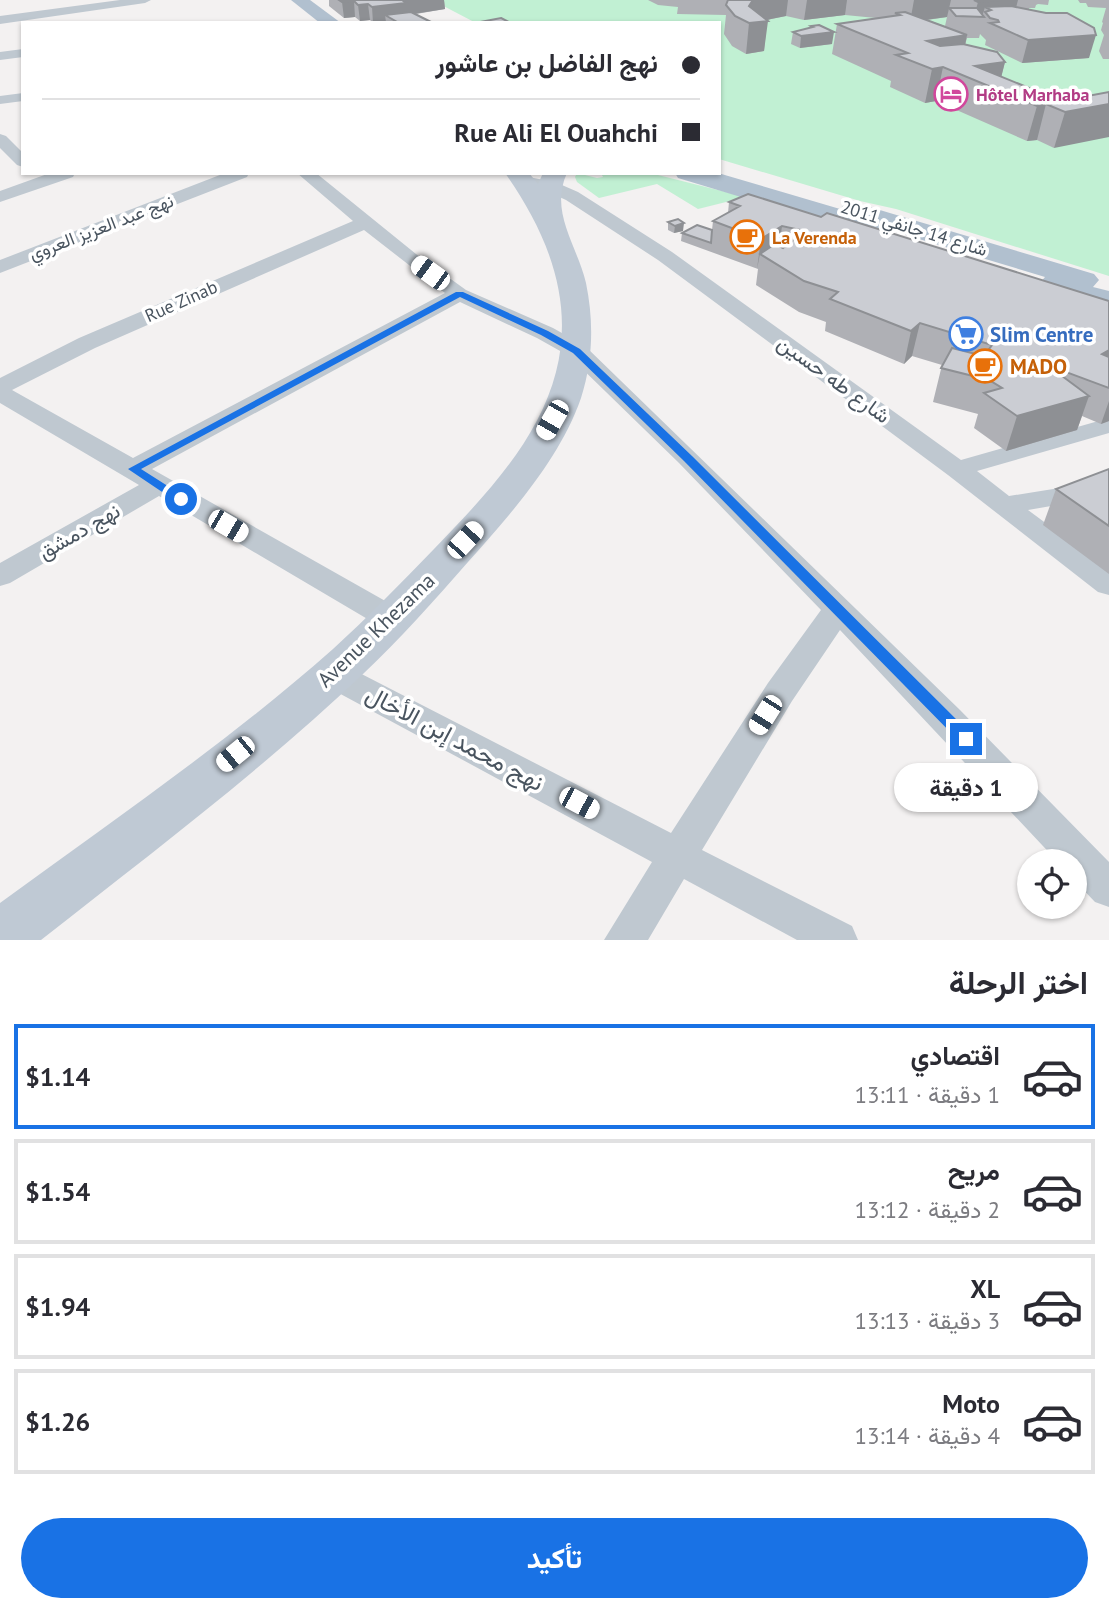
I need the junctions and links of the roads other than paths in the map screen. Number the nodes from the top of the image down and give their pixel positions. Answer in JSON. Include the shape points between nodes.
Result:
{"nodes":[{"id":1,"x":145,"y":0,"type":"edge"},
{"id":2,"x":282,"y":0,"type":"edge"},
{"id":3,"x":299,"y":0,"type":"edge"},
{"id":4,"x":115,"y":2,"type":"edge"},
{"id":5,"x":10,"y":8,"type":"dead end"},
{"id":6,"x":124,"y":16,"type":"dead end"},
{"id":7,"x":23,"y":17,"type":"junction"},
{"id":8,"x":0,"y":20,"type":"edge"},
{"id":9,"x":312,"y":21,"type":"edge"},
{"id":10,"x":329,"y":21,"type":"edge"},
{"id":11,"x":21,"y":53,"type":"edge"},
{"id":12,"x":0,"y":57,"type":"edge"},
{"id":13,"x":21,"y":96,"type":"edge"},
{"id":14,"x":0,"y":100,"type":"edge"},
{"id":15,"x":0,"y":139,"type":"edge"},
{"id":16,"x":20,"y":156,"type":"edge"},
{"id":17,"x":721,"y":169,"type":"edge"},
{"id":18,"x":236,"y":175,"type":"edge"},
{"id":19,"x":307,"y":175,"type":"edge"},
{"id":20,"x":695,"y":175,"type":"edge"},
{"id":21,"x":41,"y":177,"type":"edge"},
{"id":22,"x":520,"y":177,"type":"edge"},
{"id":23,"x":551,"y":192,"type":"edge"},
{"id":24,"x":0,"y":197,"type":"edge"},
{"id":25,"x":365,"y":223,"type":"junction"},
{"id":26,"x":0,"y":267,"type":"edge"},
{"id":27,"x":1109,"y":288,"type":"edge"},
{"id":28,"x":459,"y":294,"type":"junction"},
{"id":29,"x":1109,"y":301,"type":"edge"},
{"id":30,"x":577,"y":351,"type":"junction"},
{"id":31,"x":0,"y":387,"type":"edge"},
{"id":32,"x":0,"y":393,"type":"edge"},
{"id":33,"x":1109,"y":425,"type":"edge"},
{"id":34,"x":133,"y":469,"type":"junction"},
{"id":35,"x":957,"y":469,"type":"junction"},
{"id":36,"x":158,"y":486,"type":"junction"},
{"id":37,"x":1109,"y":488,"type":"edge"},
{"id":38,"x":1004,"y":505,"type":"junction"},
{"id":39,"x":0,"y":576,"type":"edge"},
{"id":40,"x":1109,"y":585,"type":"edge"},
{"id":41,"x":836,"y":610,"type":"junction"},
{"id":42,"x":392,"y":619,"type":"junction"},
{"id":43,"x":334,"y":675,"type":"junction"},
{"id":44,"x":677,"y":854,"type":"junction"},
{"id":45,"x":1109,"y":889,"type":"edge"},
{"id":46,"x":0,"y":937,"type":"edge"},
{"id":47,"x":625,"y":940,"type":"edge"},
{"id":48,"x":837,"y":940,"type":"edge"}],
"edges":[{"from":1,"to":4,"type":"street"},
{"from":2,"to":9,"type":"main road"},
{"from":3,"to":10,"type":"main road"},
{"from":4,"to":6,"type":"street"},
{"from":4,"to":7,"type":"street"},
{"from":5,"to":7,"type":"street"},
{"from":7,"to":8,"type":"street"},
{"from":11,"to":12,"type":"street"},
{"from":13,"to":14,"type":"street"},
{"from":15,"to":16,"type":"street"},
{"from":17,"to":27,"type":"main road","name":"شارع 14 جانفي 2011"},
{"from":18,"to":26,"type":"street","name":"نهج عبد العزيز العروي"},
{"from":19,"to":25,"type":"street"},
{"from":20,"to":29,"type":"main road","name":"شارع 14 جانفي 2011"},
{"from":21,"to":24,"type":"street"},
{"from":22,"to":23,"type":"main road","name":"Avenue Khezama"},
{"from":23,"to":30,"type":"main road","name":"Avenue Khezama","via":[[571,284]]},
{"from":23,"to":35,"type":"street","name":"شارع طه حسين","via":[[600,212],[665,256]]},
{"from":25,"to":28,"type":"street"},
{"from":25,"to":31,"type":"street","name":"Rue Zinab","via":[[86,343]]},
{"from":28,"to":30,"type":"street"},
{"from":28,"to":34,"type":"street"},
{"from":30,"to":41,"type":"street"},
{"from":30,"to":42,"type":"main road","name":"Avenue Khezama","via":[[563,400],[512,484]]},
{"from":32,"to":34,"type":"street"},
{"from":33,"to":35,"type":"street"},
{"from":34,"to":36,"type":"street"},
{"from":35,"to":38,"type":"street","name":"شارع طه حسين"},
{"from":36,"to":39,"type":"street","name":"نهج دمشق"},
{"from":36,"to":42,"type":"street"},
{"from":37,"to":38,"type":"street"},
{"from":38,"to":40,"type":"street","name":"شارع طه حسين"},
{"from":41,"to":44,"type":"street"},
{"from":41,"to":45,"type":"street"},
{"from":42,"to":43,"type":"main road","name":"Avenue Khezama"},
{"from":43,"to":44,"type":"street","name":"نهج محمد إبن الأخال"},
{"from":43,"to":46,"type":"main road","name":"Avenue Khezama"},
{"from":44,"to":47,"type":"street"},
{"from":44,"to":48,"type":"street","name":"نهج محمد إبن الأخال"}]}
